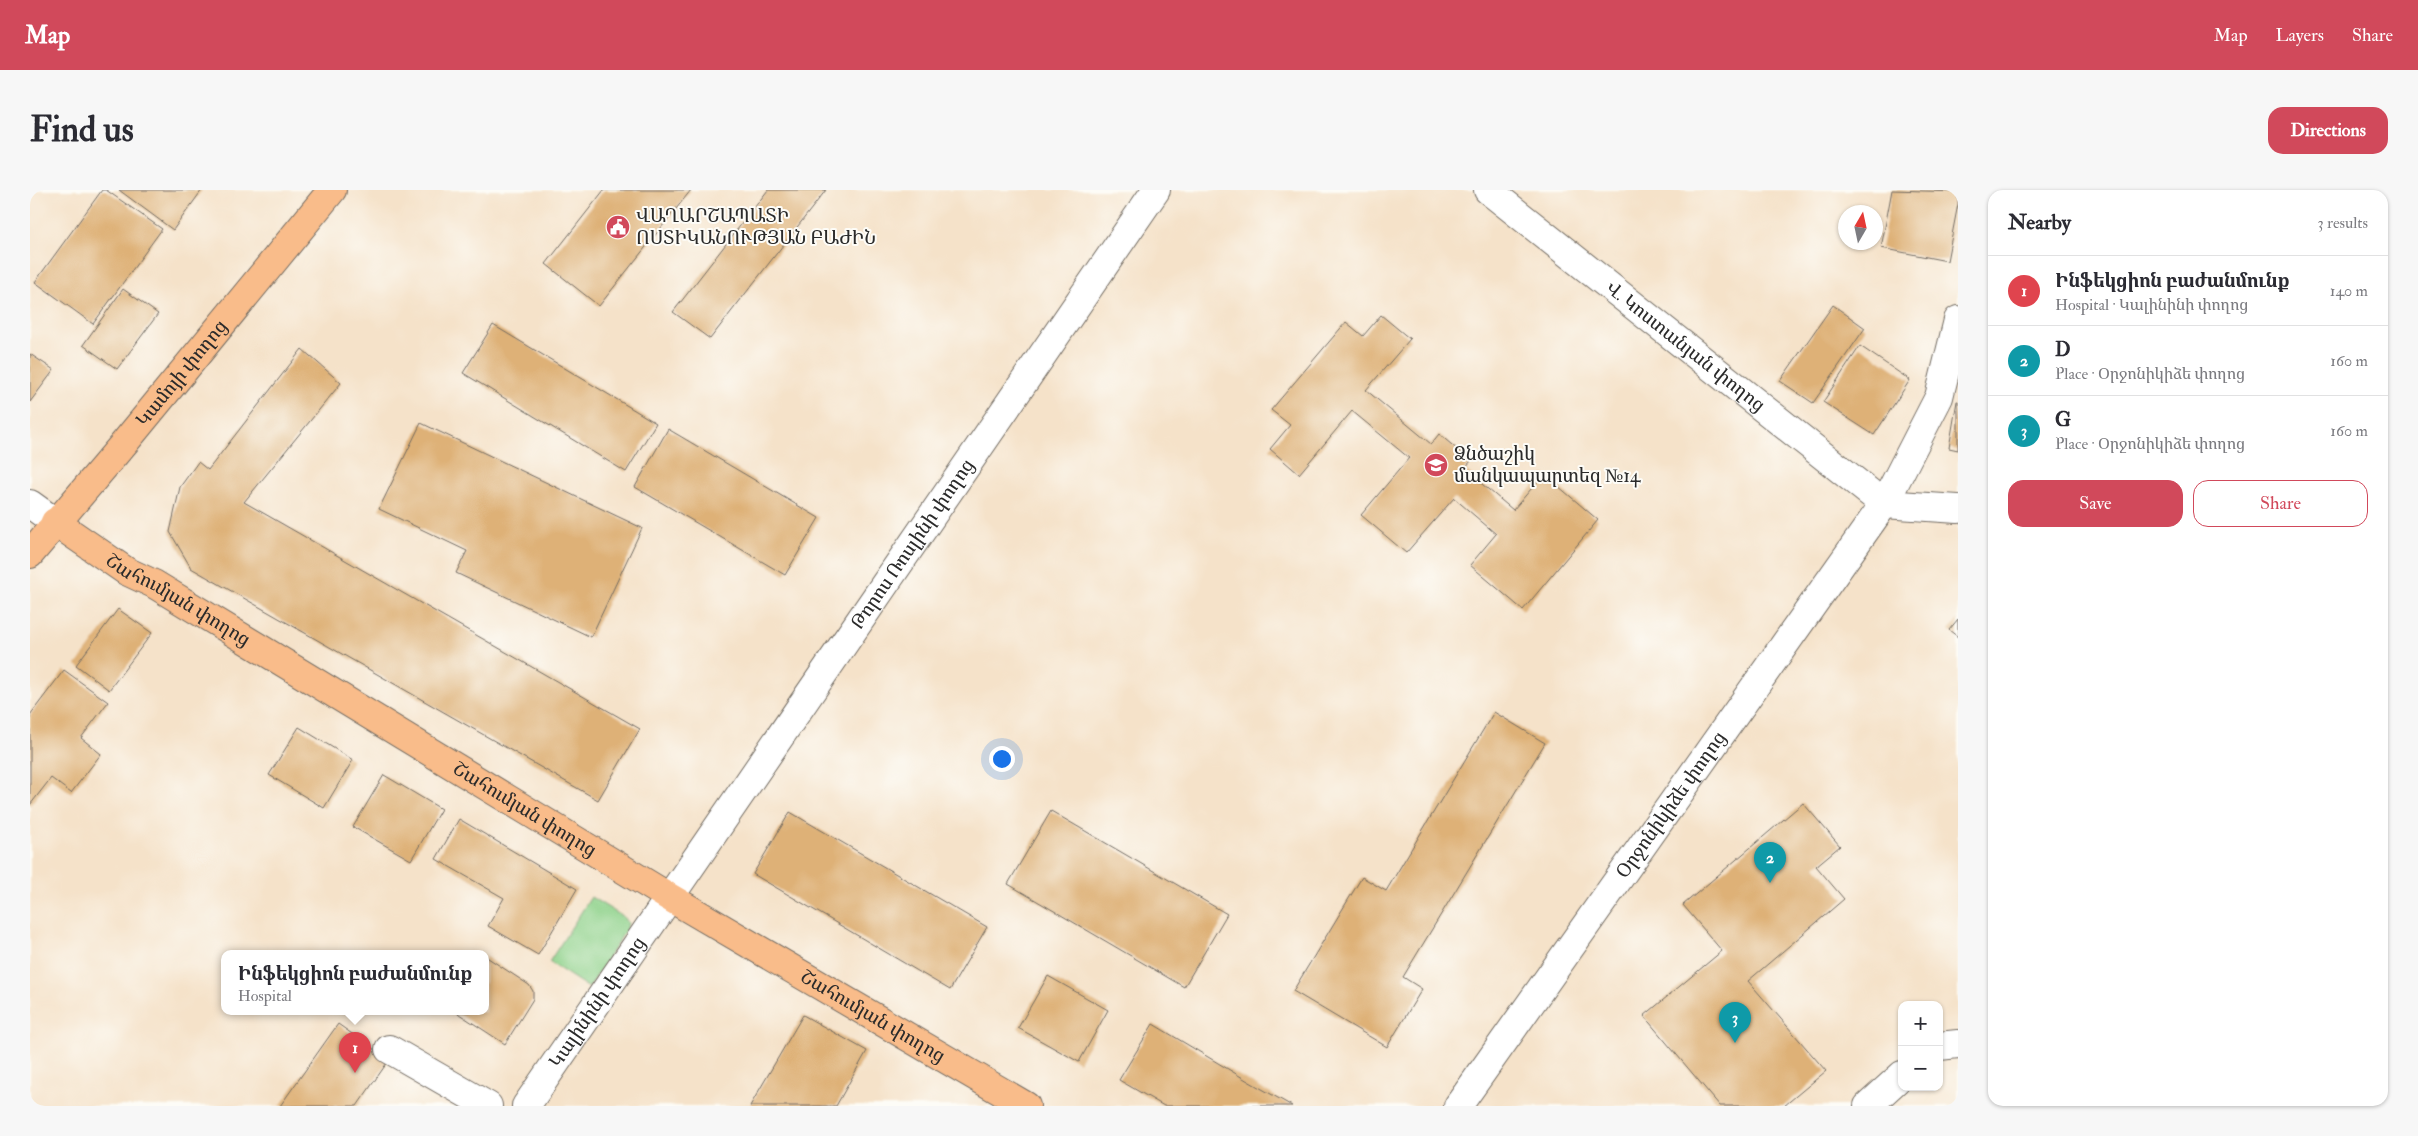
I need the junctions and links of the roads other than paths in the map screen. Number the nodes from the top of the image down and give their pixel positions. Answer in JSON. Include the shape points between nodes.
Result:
{"nodes":[{"id":1,"x":332,"y":190,"type":"edge"},
{"id":2,"x":1156,"y":190,"type":"edge"},
{"id":3,"x":1488,"y":190,"type":"edge"},
{"id":4,"x":1958,"y":320,"type":"edge"},
{"id":5,"x":30,"y":504,"type":"edge"},
{"id":6,"x":1884,"y":504,"type":"junction"},
{"id":7,"x":1958,"y":509,"type":"edge"},
{"id":8,"x":55,"y":522,"type":"junction"},
{"id":9,"x":30,"y":554,"type":"edge"},
{"id":10,"x":669,"y":897,"type":"junction"},
{"id":11,"x":1958,"y":1044,"type":"edge"},
{"id":12,"x":1943,"y":1046,"type":"edge"},
{"id":13,"x":389,"y":1049,"type":"dead end"},
{"id":14,"x":1898,"y":1079,"type":"edge"},
{"id":15,"x":488,"y":1106,"type":"edge"},
{"id":16,"x":526,"y":1106,"type":"edge"},
{"id":17,"x":1026,"y":1106,"type":"edge"},
{"id":18,"x":1458,"y":1106,"type":"edge"},
{"id":19,"x":1868,"y":1106,"type":"edge"}],
"edges":[{"from":1,"to":8,"type":"main road","name":"Կամոյի փողոց","via":[[126,442]]},
{"from":2,"to":10,"type":"street","name":"Թորոս Ռոսլինի փողոց"},
{"from":3,"to":6,"type":"street","name":"Վ. Կոստանյան փողոց"},
{"from":4,"to":6,"type":"street","name":"Օրջոնիկիձե փողոց","via":[[1939,397]]},
{"from":5,"to":8,"type":"street","name":"Շահումյան փողոց"},
{"from":6,"to":7,"type":"street"},
{"from":6,"to":18,"type":"street","name":"Օրջոնիկիձե փողոց"},
{"from":8,"to":9,"type":"main road","name":"Կամոյի փողոց"},
{"from":8,"to":10,"type":"main road","name":"Շահումյան փողոց","via":[[126,572],[154,584]]},
{"from":10,"to":16,"type":"street","name":"Կալինինի փողոց"},
{"from":10,"to":17,"type":"main road","name":"Շահումյան փողոց"},
{"from":11,"to":12,"type":"street"},
{"from":13,"to":15,"type":"street"},
{"from":14,"to":19,"type":"street"}]}
